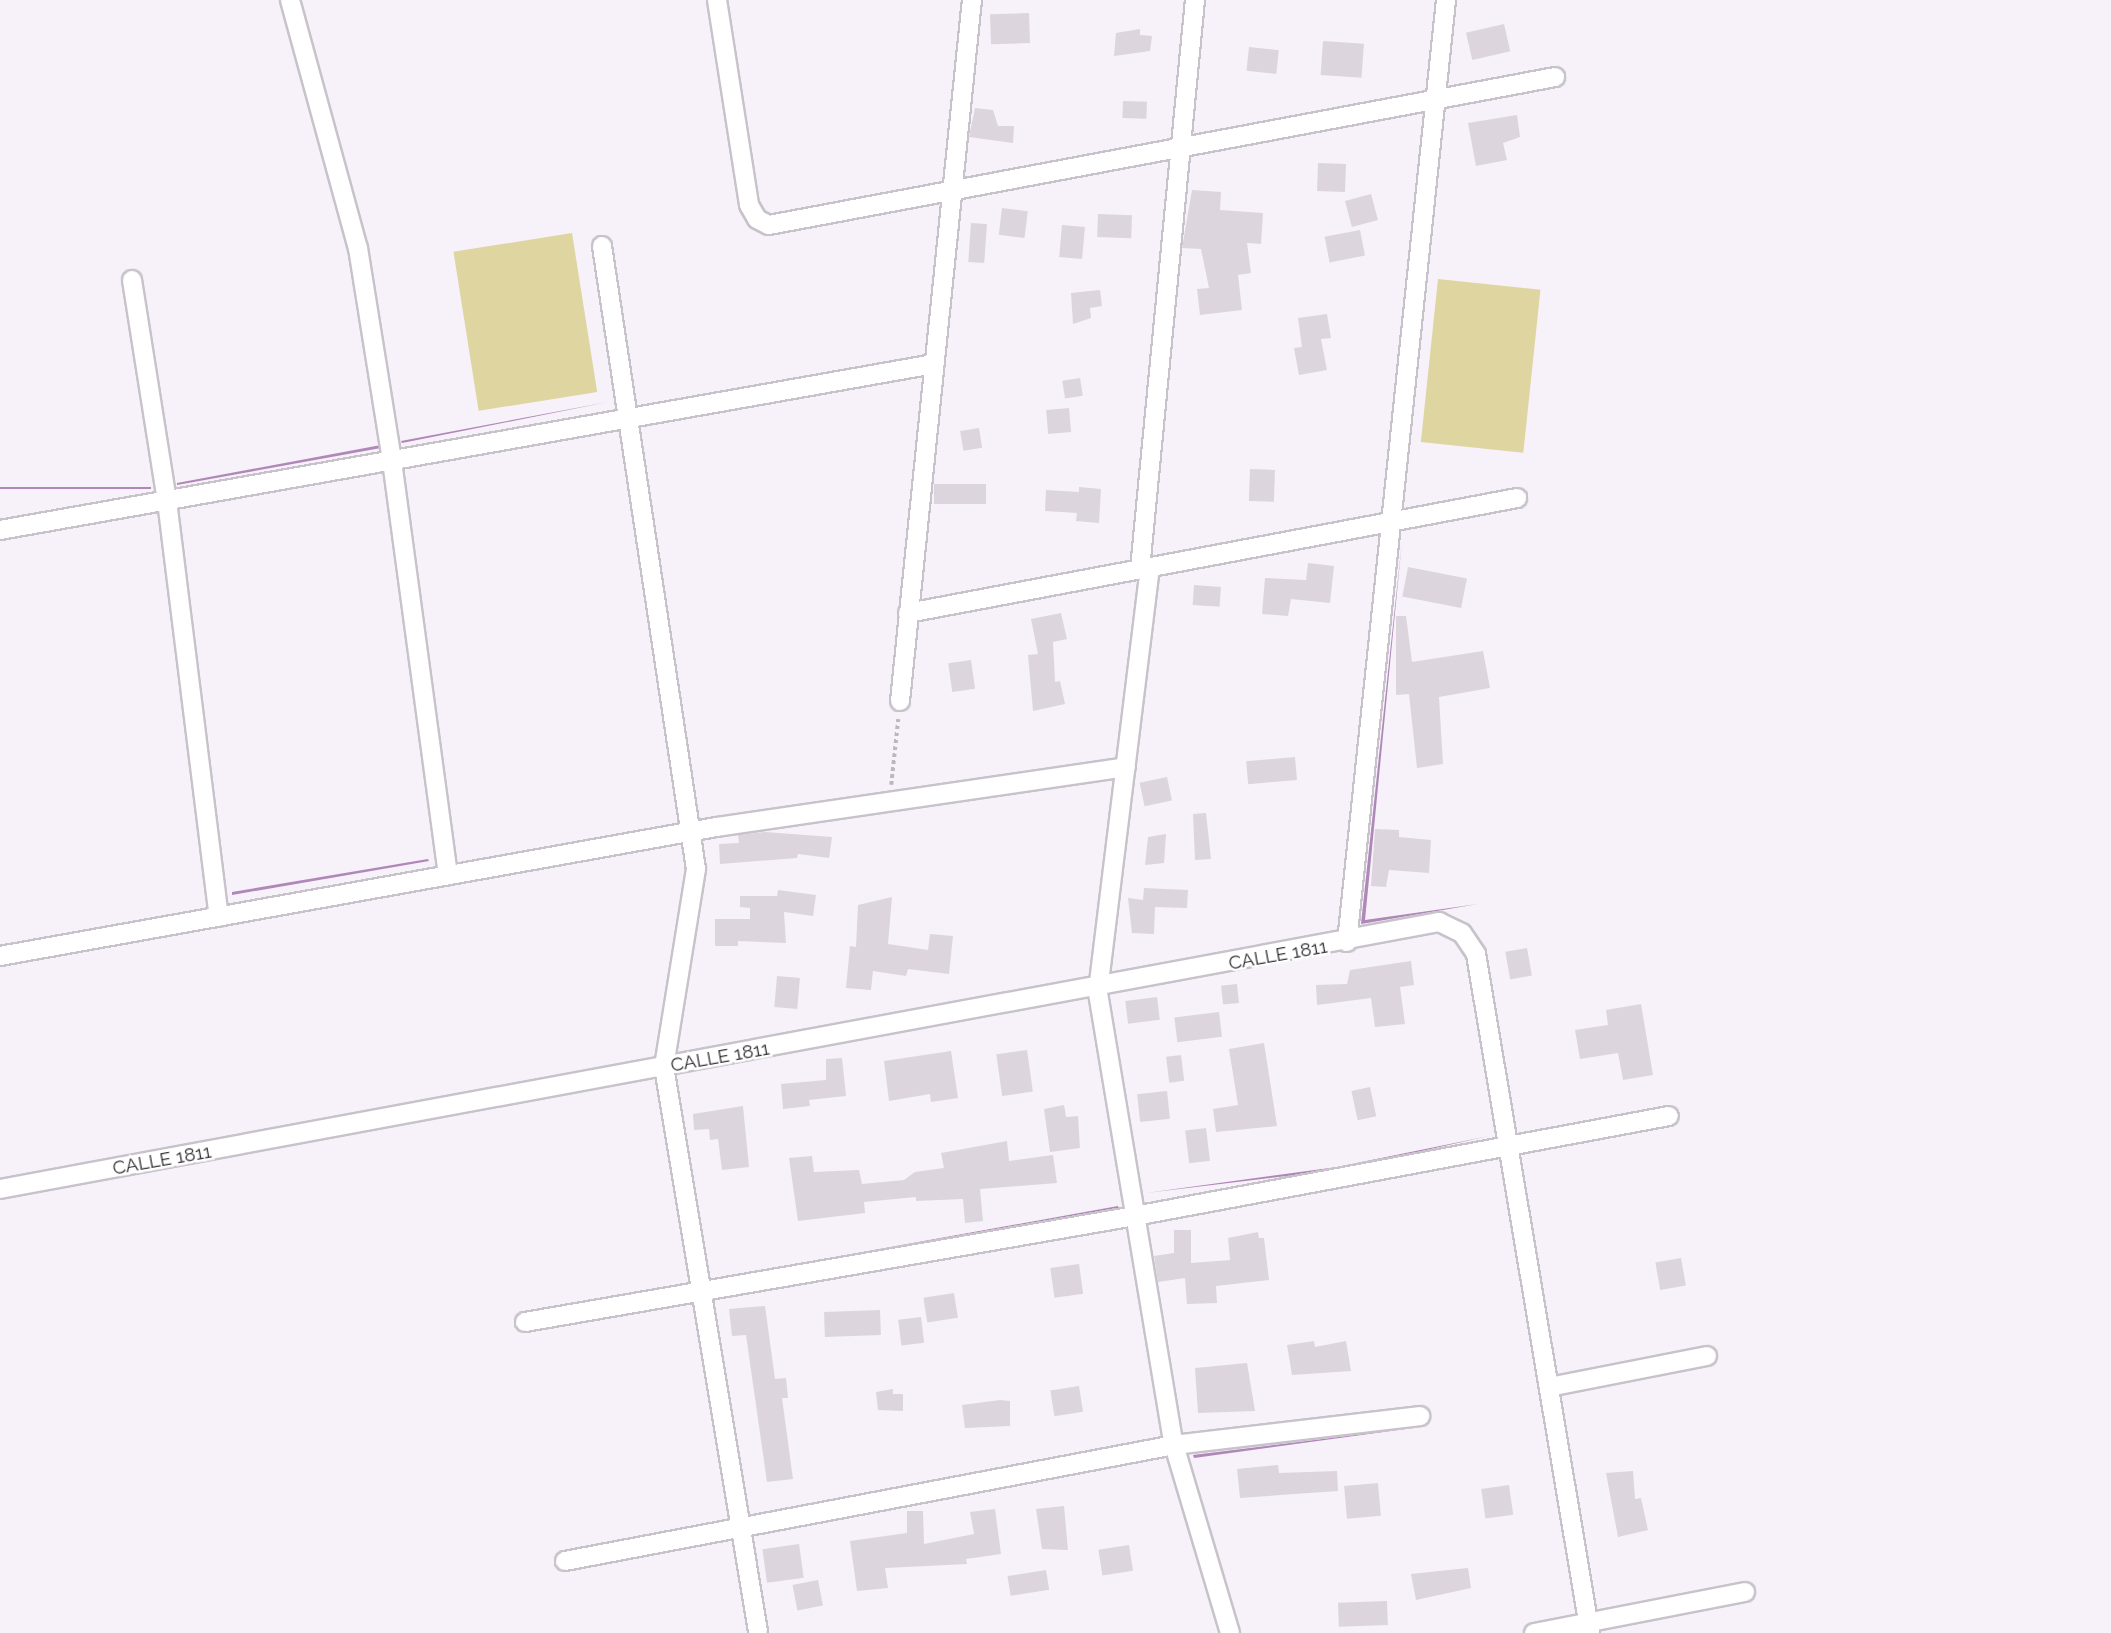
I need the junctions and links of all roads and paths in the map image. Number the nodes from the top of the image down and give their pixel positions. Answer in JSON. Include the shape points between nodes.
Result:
{"nodes":[{"id":1,"x":290,"y":0,"type":"edge"},
{"id":2,"x":717,"y":0,"type":"edge"},
{"id":3,"x":972,"y":0,"type":"edge"},
{"id":4,"x":1195,"y":0,"type":"edge"},
{"id":5,"x":1446,"y":0,"type":"edge"},
{"id":6,"x":1555,"y":77,"type":"dead end"},
{"id":7,"x":1435,"y":100,"type":"junction"},
{"id":8,"x":1181,"y":148,"type":"junction"},
{"id":9,"x":952,"y":192,"type":"junction"},
{"id":10,"x":602,"y":246,"type":"dead end"},
{"id":11,"x":132,"y":280,"type":"dead end"},
{"id":12,"x":934,"y":364,"type":"junction"},
{"id":13,"x":628,"y":419,"type":"junction"},
{"id":14,"x":392,"y":461,"type":"junction"},
{"id":15,"x":1517,"y":498,"type":"dead end"},
{"id":16,"x":167,"y":500,"type":"junction"},
{"id":17,"x":1389,"y":522,"type":"junction"},
{"id":18,"x":0,"y":530,"type":"edge"},
{"id":19,"x":1145,"y":568,"type":"junction"},
{"id":20,"x":908,"y":612,"type":"junction"},
{"id":21,"x":900,"y":701,"type":"joint"},
{"id":22,"x":1126,"y":767,"type":"junction"},
{"id":23,"x":889,"y":800,"type":"junction"},
{"id":24,"x":690,"y":832,"type":"junction"},
{"id":25,"x":448,"y":875,"type":"junction"},
{"id":26,"x":219,"y":916,"type":"junction"},
{"id":27,"x":1348,"y":942,"type":"junction"},
{"id":28,"x":0,"y":956,"type":"edge"},
{"id":29,"x":1099,"y":988,"type":"junction"},
{"id":30,"x":664,"y":1068,"type":"junction"},
{"id":31,"x":1669,"y":1116,"type":"dead end"},
{"id":32,"x":1506,"y":1146,"type":"junction"},
{"id":33,"x":0,"y":1189,"type":"edge"},
{"id":34,"x":1135,"y":1216,"type":"junction"},
{"id":35,"x":702,"y":1291,"type":"junction"},
{"id":36,"x":525,"y":1322,"type":"dead end"},
{"id":37,"x":1707,"y":1356,"type":"dead end"},
{"id":38,"x":1549,"y":1388,"type":"junction"},
{"id":39,"x":1420,"y":1416,"type":"dead end"},
{"id":40,"x":1174,"y":1445,"type":"junction"},
{"id":41,"x":741,"y":1527,"type":"junction"},
{"id":42,"x":565,"y":1561,"type":"dead end"},
{"id":43,"x":1745,"y":1592,"type":"dead end"},
{"id":44,"x":1589,"y":1627,"type":"edge"},
{"id":45,"x":758,"y":1631,"type":"dead end"},
{"id":46,"x":1230,"y":1633,"type":"edge"},
{"id":47,"x":1534,"y":1633,"type":"edge"}],
"edges":[{"from":1,"to":14,"type":"street","via":[[358,248]]},
{"from":2,"to":9,"type":"street","via":[[749,205],[757,219],[769,225]]},
{"from":3,"to":9,"type":"street"},
{"from":4,"to":8,"type":"street"},
{"from":5,"to":7,"type":"street"},
{"from":6,"to":7,"type":"street"},
{"from":7,"to":8,"type":"street"},
{"from":7,"to":17,"type":"street"},
{"from":8,"to":9,"type":"street"},
{"from":8,"to":19,"type":"street"},
{"from":9,"to":12,"type":"street"},
{"from":10,"to":13,"type":"street"},
{"from":11,"to":16,"type":"street"},
{"from":12,"to":13,"type":"street"},
{"from":12,"to":20,"type":"street"},
{"from":13,"to":14,"type":"street"},
{"from":13,"to":24,"type":"street"},
{"from":14,"to":16,"type":"street"},
{"from":14,"to":25,"type":"street"},
{"from":15,"to":17,"type":"street"},
{"from":16,"to":18,"type":"street"},
{"from":16,"to":26,"type":"street"},
{"from":17,"to":19,"type":"street"},
{"from":17,"to":27,"type":"street"},
{"from":19,"to":20,"type":"street"},
{"from":19,"to":22,"type":"street"},
{"from":20,"to":21,"type":"street"},
{"from":21,"to":23,"type":"path"},
{"from":22,"to":23,"type":"street"},
{"from":22,"to":29,"type":"street"},
{"from":23,"to":24,"type":"street"},
{"from":24,"to":25,"type":"street"},
{"from":24,"to":30,"type":"street","via":[[694,891]]},
{"from":25,"to":26,"type":"street"},
{"from":26,"to":28,"type":"street"},
{"from":27,"to":29,"type":"street","name":"CALLE 1811"},
{"from":27,"to":32,"type":"street","name":"CALLE 1811","via":[[1439,922],[1462,933],[1476,954]]},
{"from":29,"to":30,"type":"street","name":"CALLE 1811"},
{"from":29,"to":34,"type":"street"},
{"from":30,"to":33,"type":"street","name":"CALLE 1811"},
{"from":30,"to":35,"type":"street"},
{"from":31,"to":32,"type":"street"},
{"from":32,"to":34,"type":"street"},
{"from":32,"to":38,"type":"street"},
{"from":34,"to":35,"type":"street"},
{"from":34,"to":40,"type":"street"},
{"from":35,"to":36,"type":"street"},
{"from":35,"to":41,"type":"street"},
{"from":37,"to":38,"type":"street"},
{"from":38,"to":44,"type":"street"},
{"from":39,"to":40,"type":"street"},
{"from":40,"to":41,"type":"street"},
{"from":40,"to":46,"type":"street"},
{"from":41,"to":42,"type":"street"},
{"from":41,"to":45,"type":"street"},
{"from":43,"to":44,"type":"street"},
{"from":44,"to":47,"type":"street"}]}
